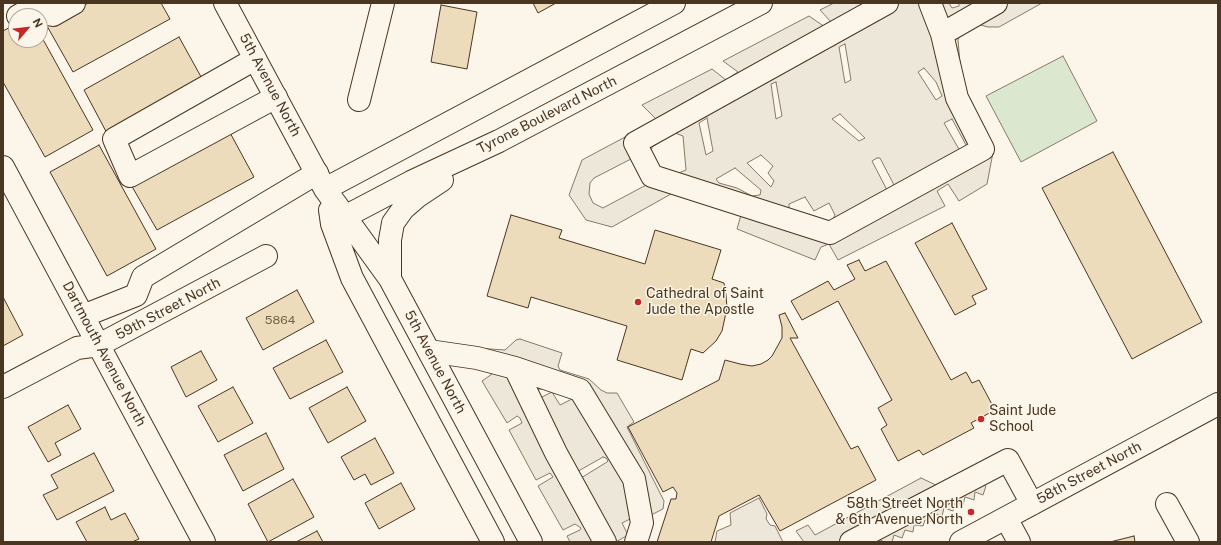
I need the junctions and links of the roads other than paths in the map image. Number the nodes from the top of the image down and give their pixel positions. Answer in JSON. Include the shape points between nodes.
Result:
{"nodes":[{"id":1,"x":74,"y":3,"type":"edge"},
{"id":2,"x":225,"y":3,"type":"edge"},
{"id":3,"x":383,"y":3,"type":"edge"},
{"id":4,"x":674,"y":3,"type":"edge"},
{"id":5,"x":761,"y":3,"type":"edge"},
{"id":6,"x":886,"y":3,"type":"edge"},
{"id":7,"x":930,"y":3,"type":"edge"},
{"id":8,"x":984,"y":6,"type":"edge"},
{"id":9,"x":48,"y":14,"type":"edge"},
{"id":10,"x":942,"y":34,"type":"junction"},
{"id":11,"x":255,"y":59,"type":"junction"},
{"id":12,"x":276,"y":97,"type":"junction"},
{"id":13,"x":359,"y":100,"type":"dead end"},
{"id":14,"x":499,"y":141,"type":"junction"},
{"id":15,"x":3,"y":167,"type":"edge"},
{"id":16,"x":321,"y":181,"type":"junction"},
{"id":17,"x":339,"y":220,"type":"junction"},
{"id":18,"x":266,"y":256,"type":"dead end"},
{"id":19,"x":390,"y":279,"type":"junction"},
{"id":20,"x":83,"y":316,"type":"junction"},
{"id":21,"x":99,"y":346,"type":"junction"},
{"id":22,"x":429,"y":351,"type":"junction"},
{"id":23,"x":515,"y":368,"type":"junction"},
{"id":24,"x":3,"y":388,"type":"edge"},
{"id":25,"x":1218,"y":404,"type":"edge"},
{"id":26,"x":1032,"y":504,"type":"junction"},
{"id":27,"x":1167,"y":504,"type":"dead end"},
{"id":28,"x":1006,"y":518,"type":"junction"},
{"id":29,"x":204,"y":542,"type":"edge"},
{"id":30,"x":493,"y":542,"type":"edge"},
{"id":31,"x":531,"y":542,"type":"edge"},
{"id":32,"x":605,"y":542,"type":"edge"},
{"id":33,"x":636,"y":542,"type":"edge"},
{"id":34,"x":851,"y":542,"type":"edge"},
{"id":35,"x":961,"y":542,"type":"edge"},
{"id":36,"x":1019,"y":542,"type":"edge"},
{"id":37,"x":1188,"y":542,"type":"edge"}],
"edges":[{"from":1,"to":9,"type":"main road","via":[[53,15]]},
{"from":2,"to":11,"type":"main road","name":"5th Avenue North"},
{"from":3,"to":13,"type":"main road"},
{"from":4,"to":16,"type":"main road"},
{"from":5,"to":14,"type":"main road","name":"Tyrone Boulevard North"},
{"from":6,"to":10,"type":"main road","via":[[635,143],[652,176],[830,233],[983,149],[957,98]]},
{"from":7,"to":10,"type":"main road"},
{"from":8,"to":10,"type":"main road"},
{"from":11,"to":12,"type":"main road","name":"5th Avenue North"},
{"from":11,"to":12,"type":"main road","via":[[114,139],[130,176]]},
{"from":12,"to":16,"type":"main road","name":"5th Avenue North"},
{"from":14,"to":17,"type":"main road","name":"Tyrone Boulevard North","via":[[411,182]]},
{"from":14,"to":19,"type":"main road","via":[[403,209],[393,223],[390,240]]},
{"from":15,"to":20,"type":"main road","name":"Dartmouth Avenue North"},
{"from":16,"to":17,"type":"main road","name":"5th Avenue North"},
{"from":16,"to":20,"type":"main road","via":[[143,277],[136,296]]},
{"from":17,"to":19,"type":"main road","name":"5th Avenue North"},
{"from":17,"to":30,"type":"main road","name":"5th Avenue North","via":[[352,278]]},
{"from":18,"to":21,"type":"main road","name":"59th Street North"},
{"from":19,"to":22,"type":"main road","name":"5th Avenue North"},
{"from":20,"to":21,"type":"main road","name":"Dartmouth Avenue North"},
{"from":21,"to":24,"type":"main road","name":"59th Street North","via":[[77,348]]},
{"from":21,"to":29,"type":"main road","name":"Dartmouth Avenue North"},
{"from":22,"to":23,"type":"main road","via":[[477,358]]},
{"from":22,"to":31,"type":"main road","name":"5th Avenue North"},
{"from":23,"to":32,"type":"main road","via":[[556,453]]},
{"from":23,"to":33,"type":"main road","via":[[580,390],[634,479],[642,523]]},
{"from":25,"to":26,"type":"main road","name":"58th Street North"},
{"from":26,"to":28,"type":"main road","name":"58th Street North"},
{"from":26,"to":34,"type":"main road","via":[[1008,460]]},
{"from":27,"to":37,"type":"main road"},
{"from":28,"to":35,"type":"main road","name":"58th Street North"},
{"from":28,"to":36,"type":"main road"}]}
